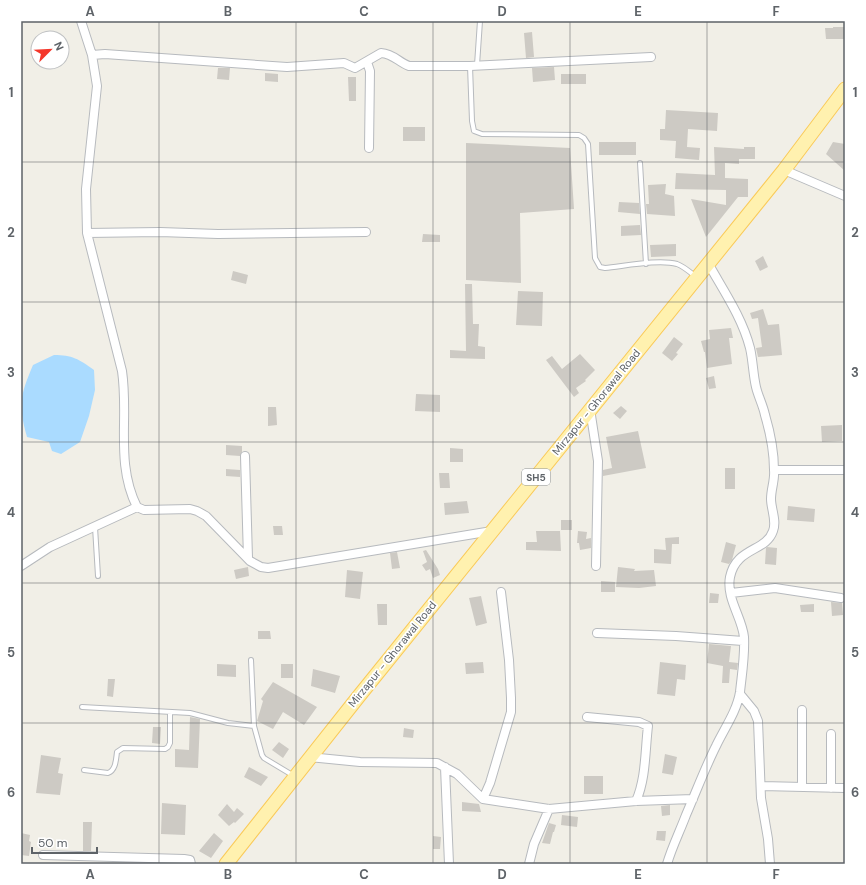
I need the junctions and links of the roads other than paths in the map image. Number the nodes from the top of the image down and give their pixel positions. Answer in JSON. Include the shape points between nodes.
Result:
{"nodes":[{"id":1,"x":81,"y":21,"type":"edge"},
{"id":2,"x":480,"y":21,"type":"edge"},
{"id":3,"x":92,"y":56,"type":"junction"},
{"id":4,"x":651,"y":57,"type":"dead end"},
{"id":5,"x":367,"y":62,"type":"junction"},
{"id":6,"x":474,"y":65,"type":"junction"},
{"id":7,"x":845,"y":89,"type":"edge"},
{"id":8,"x":369,"y":148,"type":"dead end"},
{"id":9,"x":640,"y":162,"type":"dead end"},
{"id":10,"x":784,"y":170,"type":"junction"},
{"id":11,"x":845,"y":196,"type":"edge"},
{"id":12,"x":366,"y":232,"type":"dead end"},
{"id":13,"x":87,"y":233,"type":"junction"},
{"id":14,"x":708,"y":263,"type":"junction"},
{"id":15,"x":646,"y":264,"type":"junction"},
{"id":16,"x":696,"y":277,"type":"junction"},
{"id":17,"x":590,"y":409,"type":"junction"},
{"id":18,"x":244,"y":456,"type":"dead end"},
{"id":19,"x":774,"y":470,"type":"junction"},
{"id":20,"x":845,"y":470,"type":"edge"},
{"id":21,"x":137,"y":507,"type":"junction"},
{"id":22,"x":95,"y":526,"type":"junction"},
{"id":23,"x":492,"y":531,"type":"junction"},
{"id":24,"x":248,"y":558,"type":"junction"},
{"id":25,"x":21,"y":566,"type":"edge"},
{"id":26,"x":596,"y":566,"type":"dead end"},
{"id":27,"x":98,"y":576,"type":"dead end"},
{"id":28,"x":501,"y":592,"type":"dead end"},
{"id":29,"x":731,"y":593,"type":"junction"},
{"id":30,"x":841,"y":598,"type":"dead end"},
{"id":31,"x":598,"y":634,"type":"dead end"},
{"id":32,"x":743,"y":641,"type":"junction"},
{"id":33,"x":251,"y":660,"type":"dead end"},
{"id":34,"x":740,"y":694,"type":"junction"},
{"id":35,"x":82,"y":707,"type":"dead end"},
{"id":36,"x":802,"y":710,"type":"dead end"},
{"id":37,"x":170,"y":712,"type":"junction"},
{"id":38,"x":587,"y":717,"type":"dead end"},
{"id":39,"x":254,"y":726,"type":"junction"},
{"id":40,"x":831,"y":734,"type":"dead end"},
{"id":41,"x":309,"y":757,"type":"junction"},
{"id":42,"x":445,"y":767,"type":"junction"},
{"id":43,"x":84,"y":770,"type":"dead end"},
{"id":44,"x":294,"y":776,"type":"junction"},
{"id":45,"x":761,"y":786,"type":"junction"},
{"id":46,"x":802,"y":787,"type":"junction"},
{"id":47,"x":831,"y":788,"type":"junction"},
{"id":48,"x":845,"y":788,"type":"edge"},
{"id":49,"x":483,"y":799,"type":"junction"},
{"id":50,"x":693,"y":799,"type":"junction"},
{"id":51,"x":636,"y":801,"type":"junction"},
{"id":52,"x":549,"y":809,"type":"junction"},
{"id":53,"x":43,"y":855,"type":"dead end"},
{"id":54,"x":190,"y":864,"type":"edge"},
{"id":55,"x":226,"y":864,"type":"edge"},
{"id":56,"x":449,"y":864,"type":"edge"},
{"id":57,"x":529,"y":864,"type":"edge"},
{"id":58,"x":667,"y":864,"type":"edge"},
{"id":59,"x":770,"y":864,"type":"edge"}],
"edges":[{"from":1,"to":3,"type":"street"},
{"from":2,"to":6,"type":"lane"},
{"from":3,"to":5,"type":"street","via":[[105,54],[287,67],[344,63],[355,68]]},
{"from":3,"to":13,"type":"street","via":[[97,86],[86,189]]},
{"from":4,"to":6,"type":"street"},
{"from":5,"to":6,"type":"street","via":[[381,53],[393,55],[409,66]]},
{"from":5,"to":8,"type":"street","via":[[370,71]]},
{"from":6,"to":15,"type":"lane","via":[[474,131],[482,134],[580,135],[584,138],[588,144],[597,263],[605,268]]},
{"from":7,"to":10,"type":"main road","name":"Mirzapur - Ghorawal Road","number":"SH5"},
{"from":9,"to":15,"type":"lane"},
{"from":10,"to":11,"type":"street"},
{"from":10,"to":14,"type":"main road","name":"Mirzapur - Ghorawal Road","number":"SH5"},
{"from":12,"to":13,"type":"street"},
{"from":13,"to":21,"type":"street","via":[[122,371],[125,391],[124,459],[131,495]]},
{"from":14,"to":16,"type":"main road","name":"Mirzapur - Ghorawal Road","number":"SH5"},
{"from":14,"to":19,"type":"street","via":[[744,331],[750,348],[756,387],[771,437]]},
{"from":15,"to":16,"type":"lane","via":[[678,265]]},
{"from":16,"to":17,"type":"main road","name":"Mirzapur - Ghorawal Road","number":"SH5"},
{"from":17,"to":23,"type":"main road","name":"Mirzapur - Ghorawal Road","number":"SH5"},
{"from":17,"to":26,"type":"street","via":[[598,461]]},
{"from":18,"to":24,"type":"street"},
{"from":19,"to":20,"type":"street"},
{"from":19,"to":29,"type":"street","via":[[771,500],[773,531],[769,539],[747,552],[735,563],[730,579]]},
{"from":21,"to":22,"type":"street"},
{"from":21,"to":24,"type":"street","via":[[144,510],[197,511],[206,516]]},
{"from":22,"to":25,"type":"street","via":[[50,547]]},
{"from":22,"to":27,"type":"lane"},
{"from":23,"to":24,"type":"street","via":[[268,568],[256,565]]},
{"from":23,"to":41,"type":"main road","name":"Mirzapur - Ghorawal Road","number":"SH5"},
{"from":28,"to":49,"type":"street","via":[[510,660],[511,712]]},
{"from":29,"to":30,"type":"street","via":[[775,588]]},
{"from":29,"to":32,"type":"street","via":[[733,607],[742,628]]},
{"from":31,"to":32,"type":"street"},
{"from":32,"to":34,"type":"street","via":[[745,654]]},
{"from":33,"to":39,"type":"lane"},
{"from":34,"to":45,"type":"street","via":[[754,711],[758,721]]},
{"from":34,"to":50,"type":"street"},
{"from":35,"to":37,"type":"lane"},
{"from":36,"to":46,"type":"street"},
{"from":37,"to":39,"type":"lane","via":[[190,713],[228,723]]},
{"from":37,"to":43,"type":"lane","via":[[170,743],[165,749],[123,748],[117,752],[111,772]]},
{"from":38,"to":51,"type":"street","via":[[639,722],[648,726],[644,765]]},
{"from":39,"to":44,"type":"lane","via":[[264,758]]},
{"from":40,"to":47,"type":"street"},
{"from":41,"to":42,"type":"street","via":[[360,762],[437,763]]},
{"from":41,"to":44,"type":"main road","name":"Mirzapur - Ghorawal Road","number":"SH5"},
{"from":42,"to":49,"type":"street","via":[[457,774]]},
{"from":42,"to":56,"type":"street"},
{"from":44,"to":55,"type":"main road","name":"Mirzapur - Ghorawal Road","number":"SH5"},
{"from":45,"to":46,"type":"street"},
{"from":45,"to":59,"type":"street"},
{"from":46,"to":47,"type":"street"},
{"from":47,"to":48,"type":"street"},
{"from":49,"to":52,"type":"street"},
{"from":50,"to":51,"type":"street"},
{"from":50,"to":58,"type":"street"},
{"from":51,"to":52,"type":"street"},
{"from":52,"to":57,"type":"street","via":[[534,844]]},
{"from":53,"to":54,"type":"street","via":[[184,859],[190,860]]}]}
